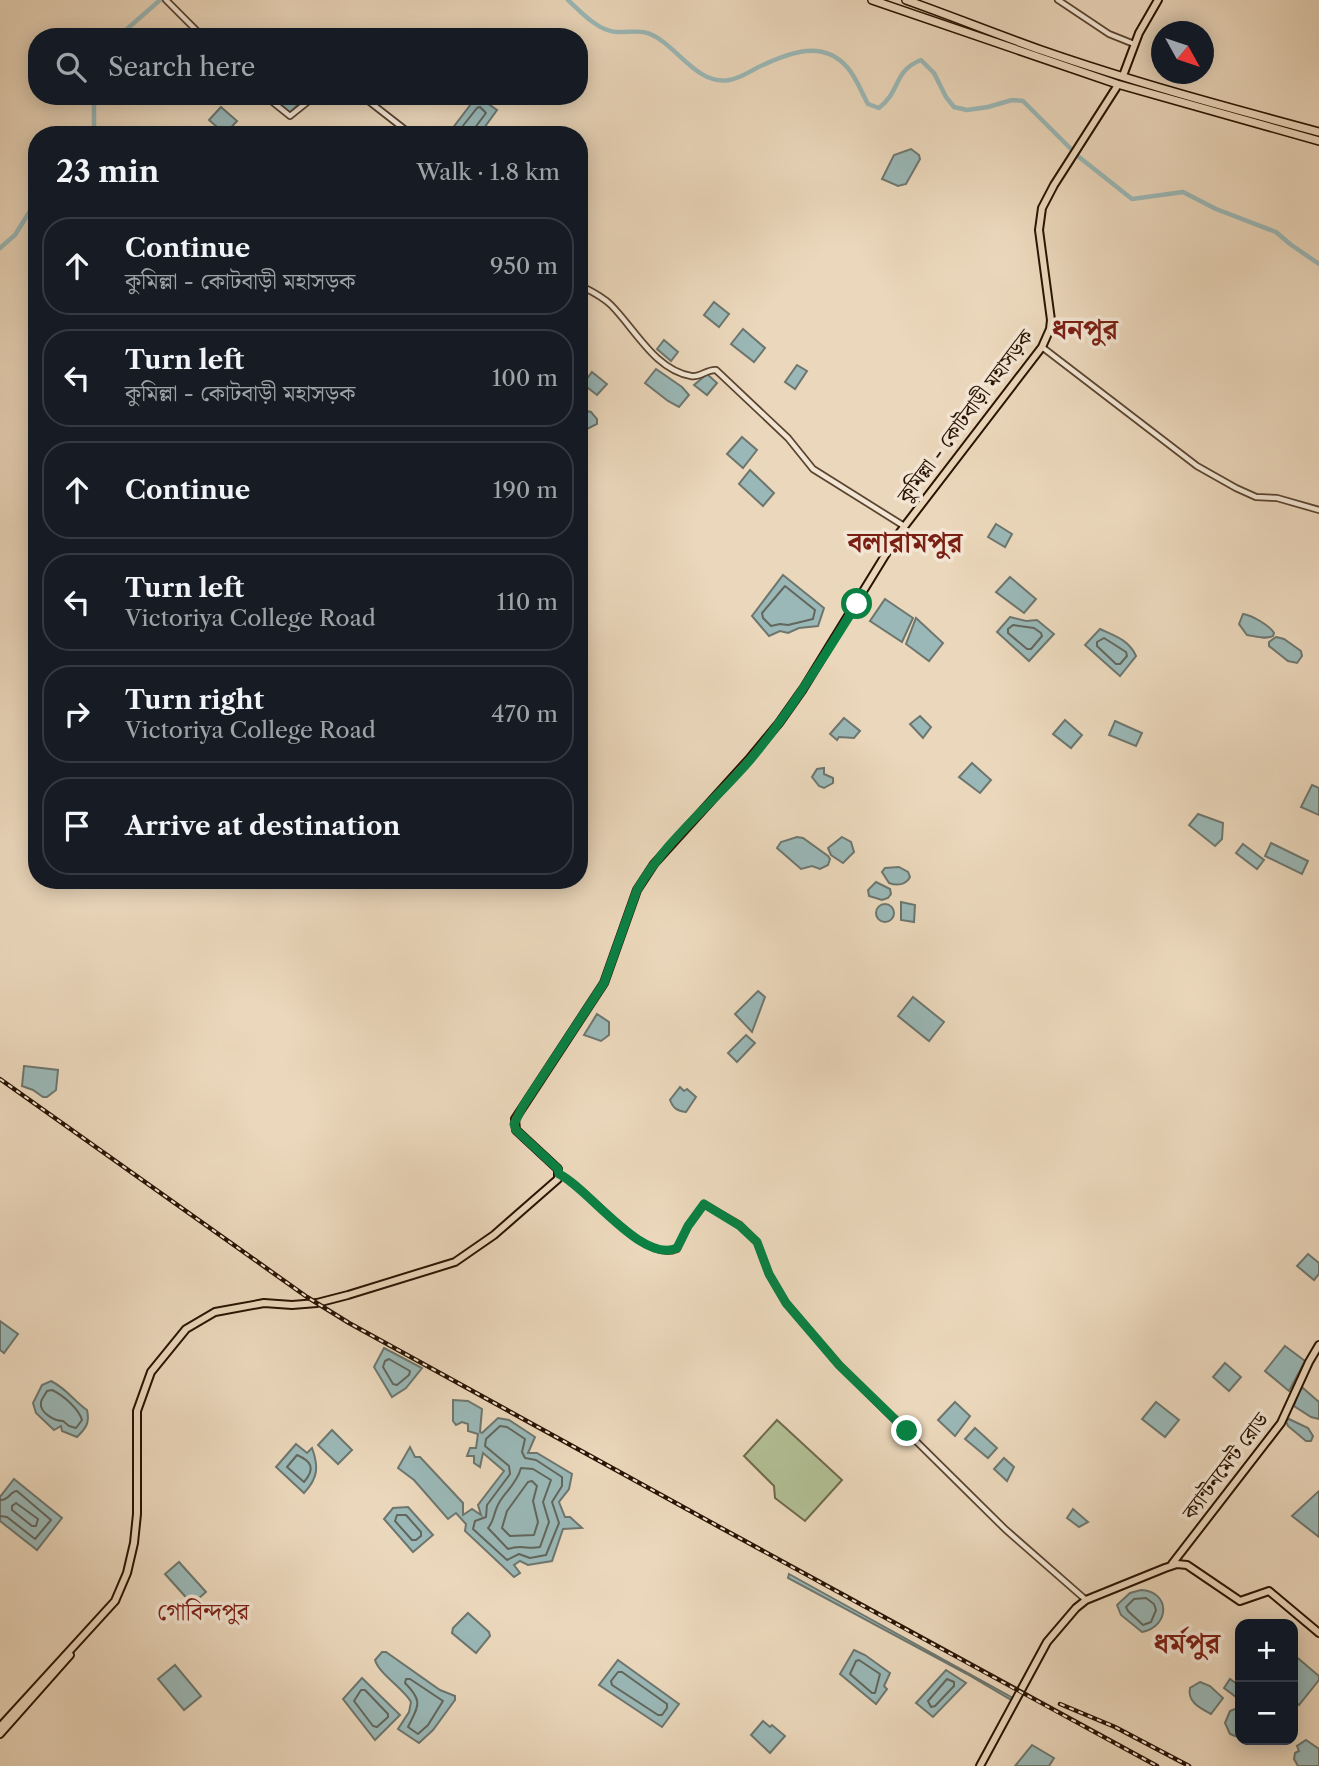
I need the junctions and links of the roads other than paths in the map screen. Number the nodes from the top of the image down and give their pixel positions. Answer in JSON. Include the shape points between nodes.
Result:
{"nodes":[{"id":1,"x":872,"y":0,"type":"edge"},
{"id":2,"x":906,"y":0,"type":"edge"},
{"id":3,"x":1058,"y":0,"type":"edge"},
{"id":4,"x":1158,"y":0,"type":"edge"},
{"id":5,"x":167,"y":1,"type":"edge"},
{"id":6,"x":195,"y":28,"type":"edge"},
{"id":7,"x":1134,"y":44,"type":"junction"},
{"id":8,"x":1041,"y":53,"type":"junction"},
{"id":9,"x":1124,"y":73,"type":"junction"},
{"id":10,"x":1115,"y":88,"type":"junction"},
{"id":11,"x":276,"y":105,"type":"edge"},
{"id":12,"x":303,"y":105,"type":"edge"},
{"id":13,"x":374,"y":105,"type":"edge"},
{"id":14,"x":1214,"y":108,"type":"junction"},
{"id":15,"x":400,"y":126,"type":"edge"},
{"id":16,"x":1319,"y":132,"type":"edge"},
{"id":17,"x":1319,"y":141,"type":"edge"},
{"id":18,"x":588,"y":290,"type":"edge"},
{"id":19,"x":1042,"y":347,"type":"junction"},
{"id":20,"x":1319,"y":510,"type":"edge"},
{"id":21,"x":904,"y":526,"type":"junction"},
{"id":22,"x":559,"y":1174,"type":"junction"},
{"id":23,"x":1319,"y":1345,"type":"edge"},
{"id":24,"x":1171,"y":1565,"type":"junction"},
{"id":25,"x":1086,"y":1601,"type":"junction"},
{"id":26,"x":1319,"y":1633,"type":"edge"},
{"id":27,"x":9,"y":1720,"type":"junction"},
{"id":28,"x":0,"y":1727,"type":"edge"},
{"id":29,"x":0,"y":1734,"type":"edge"},
{"id":30,"x":982,"y":1766,"type":"edge"}],
"edges":[{"from":1,"to":8,"type":"highway"},
{"from":2,"to":8,"type":"highway"},
{"from":3,"to":7,"type":"street","via":[[1109,34]]},
{"from":4,"to":7,"type":"main road"},
{"from":5,"to":6,"type":"street"},
{"from":7,"to":9,"type":"main road"},
{"from":8,"to":9,"type":"highway","via":[[1051,50]]},
{"from":8,"to":10,"type":"highway","via":[[1041,63]]},
{"from":8,"to":14,"type":"highway"},
{"from":9,"to":14,"type":"highway","via":[[1214,101]]},
{"from":10,"to":14,"type":"highway","via":[[1204,114],[1210,115]]},
{"from":10,"to":19,"type":"main road","name":"কুমিল্লা - কোটবাড়ী মহাসড়ক","via":[[1046,198],[1039,218],[1051,320]]},
{"from":11,"to":12,"type":"street","via":[[290,116]]},
{"from":13,"to":15,"type":"street"},
{"from":14,"to":16,"type":"highway"},
{"from":14,"to":17,"type":"highway"},
{"from":18,"to":21,"type":"street","via":[[613,307],[659,361],[690,376],[716,370],[788,438],[814,470]]},
{"from":19,"to":20,"type":"street","via":[[1198,466],[1256,496]]},
{"from":19,"to":21,"type":"main road","name":"কুমিল্লা - কোটবাড়ী মহাসড়ক"},
{"from":21,"to":22,"type":"main road","name":"কুমিল্লা - কোটবাড়ী মহাসড়ক","via":[[779,723],[654,864],[637,890],[604,983],[515,1119],[516,1130]]},
{"from":22,"to":25,"type":"street","via":[[632,1235],[657,1249],[674,1250],[704,1204],[740,1226],[757,1242],[786,1303],[833,1359],[1005,1529]]},
{"from":22,"to":27,"type":"main road","via":[[515,1219],[455,1262],[317,1303],[264,1303],[215,1312],[186,1329],[151,1371],[137,1411],[137,1514],[127,1573],[115,1601]]},
{"from":23,"to":24,"type":"main road","name":"ক্যান্টনমেন্ট রোড","via":[[1281,1423]]},
{"from":24,"to":25,"type":"main road"},
{"from":24,"to":26,"type":"main road","via":[[1187,1565],[1240,1601],[1269,1591]]},
{"from":25,"to":30,"type":"main road","via":[[1047,1642]]},
{"from":27,"to":28,"type":"main road"},
{"from":27,"to":29,"type":"main road"}]}
